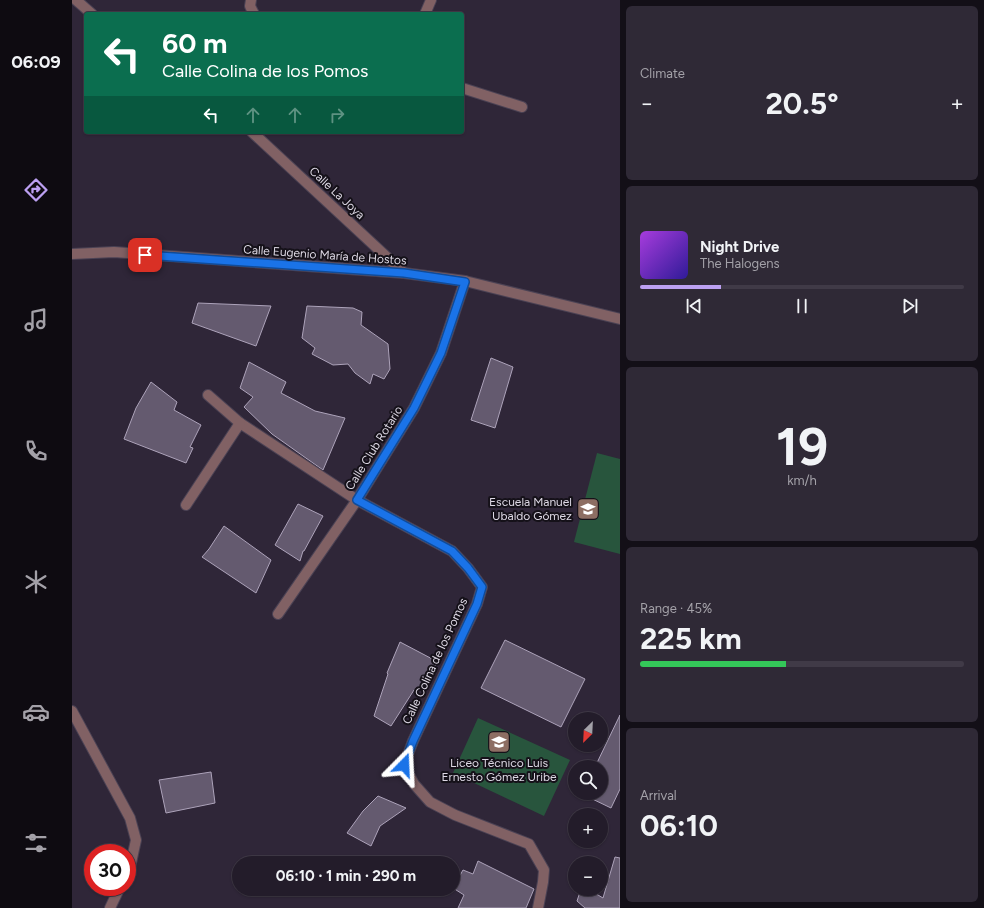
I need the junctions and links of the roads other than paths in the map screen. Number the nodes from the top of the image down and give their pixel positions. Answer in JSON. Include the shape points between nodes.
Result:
{"nodes":[{"id":1,"x":76,"y":0,"type":"edge"},
{"id":2,"x":251,"y":0,"type":"edge"},
{"id":3,"x":431,"y":0,"type":"edge"},
{"id":4,"x":90,"y":12,"type":"edge"},
{"id":5,"x":253,"y":12,"type":"edge"},
{"id":6,"x":426,"y":12,"type":"edge"},
{"id":7,"x":464,"y":89,"type":"edge"},
{"id":8,"x":522,"y":107,"type":"dead end"},
{"id":9,"x":254,"y":134,"type":"edge"},
{"id":10,"x":72,"y":254,"type":"edge"},
{"id":11,"x":404,"y":273,"type":"junction"},
{"id":12,"x":465,"y":282,"type":"junction"},
{"id":13,"x":620,"y":319,"type":"edge"},
{"id":14,"x":208,"y":395,"type":"dead end"},
{"id":15,"x":240,"y":423,"type":"junction"},
{"id":16,"x":357,"y":500,"type":"junction"},
{"id":17,"x":186,"y":506,"type":"dead end"},
{"id":18,"x":278,"y":614,"type":"dead end"},
{"id":19,"x":72,"y":711,"type":"edge"},
{"id":20,"x":135,"y":844,"type":"edge"},
{"id":21,"x":116,"y":896,"type":"edge"},
{"id":22,"x":110,"y":908,"type":"edge"},
{"id":23,"x":538,"y":908,"type":"edge"}],
"edges":[{"from":1,"to":4,"type":"street"},
{"from":2,"to":5,"type":"street"},
{"from":3,"to":6,"type":"street"},
{"from":7,"to":8,"type":"street"},
{"from":9,"to":11,"type":"street","name":"Calle La Joya"},
{"from":10,"to":11,"type":"street","name":"Calle Eugenio María de Hostos","via":[[114,252]]},
{"from":11,"to":12,"type":"street","name":"Calle Eugenio María de Hostos"},
{"from":12,"to":13,"type":"street","name":"Calle Eugenio María de Hostos"},
{"from":12,"to":16,"type":"street","name":"Calle Club Rotario","via":[[441,353],[414,408]]},
{"from":14,"to":15,"type":"street","name":"Calle Colina de los Pomos"},
{"from":15,"to":16,"type":"street","name":"Calle Colina de los Pomos"},
{"from":15,"to":17,"type":"street"},
{"from":16,"to":18,"type":"street","name":"Calle Club Rotario"},
{"from":16,"to":23,"type":"street","name":"Calle Colina de los Pomos","via":[[452,551],[482,587],[477,604],[404,765],[414,784],[430,802],[455,815],[529,844],[544,870]]},
{"from":19,"to":20,"type":"street","via":[[130,818]]},
{"from":21,"to":22,"type":"street"}]}
